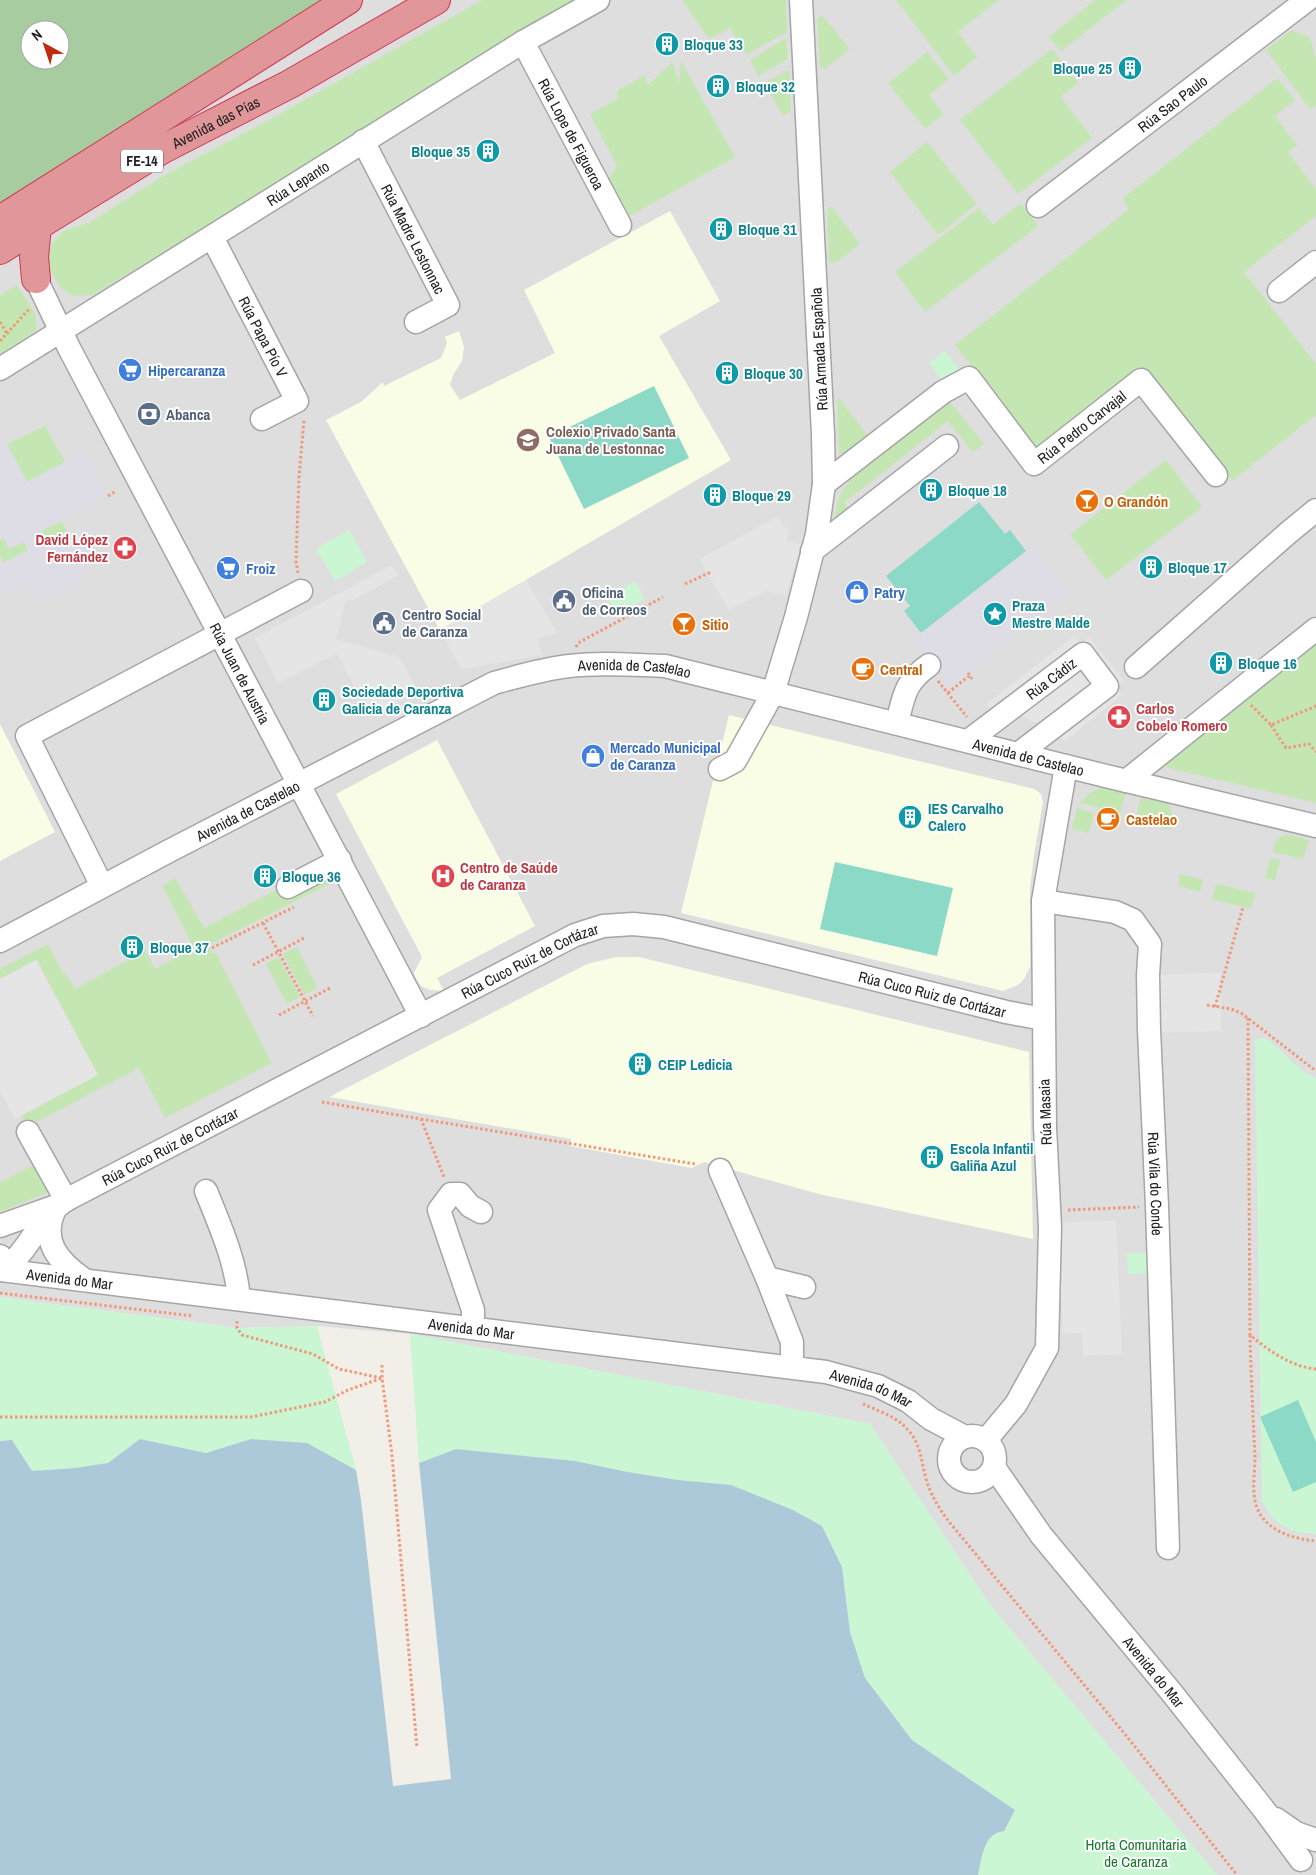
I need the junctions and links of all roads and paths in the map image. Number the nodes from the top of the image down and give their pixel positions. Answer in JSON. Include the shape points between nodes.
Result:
{"nodes":[{"id":1,"x":348,"y":0,"type":"edge"},
{"id":2,"x":436,"y":0,"type":"edge"},
{"id":3,"x":598,"y":0,"type":"edge"},
{"id":4,"x":801,"y":0,"type":"edge"},
{"id":5,"x":1307,"y":0,"type":"edge"},
{"id":6,"x":523,"y":42,"type":"junction"},
{"id":7,"x":363,"y":142,"type":"junction"},
{"id":8,"x":1038,"y":206,"type":"dead end"},
{"id":9,"x":0,"y":220,"type":"edge"},
{"id":10,"x":37,"y":226,"type":"junction"},
{"id":11,"x":620,"y":226,"type":"dead end"},
{"id":12,"x":212,"y":237,"type":"junction"},
{"id":13,"x":0,"y":250,"type":"edge"},
{"id":14,"x":0,"y":261,"type":"edge"},
{"id":15,"x":1316,"y":262,"type":"edge"},
{"id":16,"x":36,"y":290,"type":"junction"},
{"id":17,"x":1279,"y":291,"type":"dead end"},
{"id":18,"x":0,"y":322,"type":"edge"},
{"id":19,"x":416,"y":322,"type":"dead end"},
{"id":20,"x":61,"y":331,"type":"junction"},
{"id":21,"x":8,"y":334,"type":"junction"},
{"id":22,"x":0,"y":341,"type":"edge"},
{"id":23,"x":12,"y":341,"type":"dead end"},
{"id":24,"x":0,"y":369,"type":"edge"},
{"id":25,"x":297,"y":401,"type":"junction"},
{"id":26,"x":262,"y":419,"type":"dead end"},
{"id":27,"x":947,"y":446,"type":"dead end"},
{"id":28,"x":1216,"y":475,"type":"dead end"},
{"id":29,"x":824,"y":484,"type":"junction"},
{"id":30,"x":116,"y":491,"type":"dead end"},
{"id":31,"x":108,"y":496,"type":"dead end"},
{"id":32,"x":1316,"y":510,"type":"edge"},
{"id":33,"x":812,"y":552,"type":"junction"},
{"id":34,"x":711,"y":572,"type":"dead end"},
{"id":35,"x":685,"y":584,"type":"dead end"},
{"id":36,"x":301,"y":591,"type":"joint"},
{"id":37,"x":663,"y":597,"type":"dead end"},
{"id":38,"x":1316,"y":629,"type":"edge"},
{"id":39,"x":221,"y":634,"type":"junction"},
{"id":40,"x":569,"y":666,"type":"junction"},
{"id":41,"x":928,"y":666,"type":"joint"},
{"id":42,"x":1136,"y":667,"type":"dead end"},
{"id":43,"x":970,"y":676,"type":"dead end"},
{"id":44,"x":1246,"y":685,"type":"junction"},
{"id":45,"x":773,"y":693,"type":"junction"},
{"id":46,"x":948,"y":693,"type":"junction"},
{"id":47,"x":1316,"y":706,"type":"edge"},
{"id":48,"x":897,"y":723,"type":"junction"},
{"id":49,"x":1271,"y":725,"type":"junction"},
{"id":50,"x":974,"y":737,"type":"junction"},
{"id":51,"x":1316,"y":752,"type":"edge"},
{"id":52,"x":1018,"y":754,"type":"junction"},
{"id":53,"x":1066,"y":766,"type":"junction"},
{"id":54,"x":720,"y":769,"type":"dead end"},
{"id":55,"x":1126,"y":781,"type":"junction"},
{"id":56,"x":298,"y":784,"type":"junction"},
{"id":57,"x":1316,"y":826,"type":"edge"},
{"id":58,"x":340,"y":860,"type":"junction"},
{"id":59,"x":102,"y":886,"type":"junction"},
{"id":60,"x":292,"y":897,"type":"joint"},
{"id":61,"x":1043,"y":900,"type":"junction"},
{"id":62,"x":1243,"y":907,"type":"dead end"},
{"id":63,"x":263,"y":923,"type":"junction"},
{"id":64,"x":306,"y":937,"type":"dead end"},
{"id":65,"x":0,"y":941,"type":"edge"},
{"id":66,"x":212,"y":948,"type":"dead end"},
{"id":67,"x":279,"y":951,"type":"junction"},
{"id":68,"x":253,"y":965,"type":"dead end"},
{"id":69,"x":332,"y":987,"type":"dead end"},
{"id":70,"x":306,"y":1001,"type":"junction"},
{"id":71,"x":1207,"y":1005,"type":"dead end"},
{"id":72,"x":1215,"y":1007,"type":"junction"},
{"id":73,"x":279,"y":1015,"type":"dead end"},
{"id":74,"x":313,"y":1016,"type":"dead end"},
{"id":75,"x":421,"y":1016,"type":"junction"},
{"id":76,"x":1248,"y":1018,"type":"junction"},
{"id":77,"x":1043,"y":1019,"type":"junction"},
{"id":78,"x":1316,"y":1071,"type":"edge"},
{"id":79,"x":322,"y":1102,"type":"dead end"},
{"id":80,"x":421,"y":1119,"type":"junction"},
{"id":81,"x":28,"y":1132,"type":"dead end"},
{"id":82,"x":695,"y":1164,"type":"dead end"},
{"id":83,"x":720,"y":1170,"type":"dead end"},
{"id":84,"x":206,"y":1191,"type":"dead end"},
{"id":85,"x":451,"y":1194,"type":"junction"},
{"id":86,"x":61,"y":1203,"type":"junction"},
{"id":87,"x":1157,"y":1206,"type":"junction"},
{"id":88,"x":1049,"y":1210,"type":"junction"},
{"id":89,"x":481,"y":1212,"type":"dead end"},
{"id":90,"x":10,"y":1222,"type":"edge"},
{"id":91,"x":1,"y":1262,"type":"edge"},
{"id":92,"x":767,"y":1278,"type":"junction"},
{"id":93,"x":83,"y":1279,"type":"junction"},
{"id":94,"x":804,"y":1287,"type":"dead end"},
{"id":95,"x":238,"y":1299,"type":"junction"},
{"id":96,"x":237,"y":1321,"type":"dead end"},
{"id":97,"x":473,"y":1328,"type":"junction"},
{"id":98,"x":1250,"y":1335,"type":"junction"},
{"id":99,"x":382,"y":1365,"type":"dead end"},
{"id":100,"x":792,"y":1368,"type":"junction"},
{"id":101,"x":1316,"y":1369,"type":"edge"},
{"id":102,"x":382,"y":1378,"type":"junction"},
{"id":103,"x":856,"y":1402,"type":"dead end"},
{"id":104,"x":0,"y":1417,"type":"edge"},
{"id":105,"x":931,"y":1420,"type":"junction"},
{"id":106,"x":976,"y":1438,"type":"junction"},
{"id":107,"x":949,"y":1454,"type":"junction"},
{"id":108,"x":989,"y":1473,"type":"junction"},
{"id":109,"x":1316,"y":1541,"type":"edge"},
{"id":110,"x":1168,"y":1548,"type":"dead end"},
{"id":111,"x":417,"y":1748,"type":"dead end"},
{"id":112,"x":1265,"y":1811,"type":"junction"},
{"id":113,"x":1316,"y":1840,"type":"edge"},
{"id":114,"x":1305,"y":1860,"type":"edge"},
{"id":115,"x":1237,"y":1875,"type":"edge"}],
"edges":[{"from":1,"to":9,"type":"highway","name":"Avenida das Pías","number":"FE-14"},
{"from":2,"to":10,"type":"highway","name":"Avenida das Pías","number":"FE-14","via":[[290,84],[163,148]]},
{"from":3,"to":6,"type":"street","name":"Rúa Lepanto"},
{"from":4,"to":29,"type":"street","name":"Rúa Armada Española"},
{"from":5,"to":8,"type":"street","name":"Rúa Sao Paulo"},
{"from":6,"to":7,"type":"street","name":"Rúa Lepanto"},
{"from":6,"to":11,"type":"street","name":"Rúa Lope de Figueroa"},
{"from":7,"to":12,"type":"street","name":"Rúa Lepanto"},
{"from":7,"to":19,"type":"street","name":"Rúa Madre Lestonnac","via":[[448,305]]},
{"from":10,"to":13,"type":"highway","name":"Avenida das Pías","number":"FE-14"},
{"from":10,"to":16,"type":"highway","via":[[34,257]]},
{"from":12,"to":20,"type":"street","name":"Rúa Lepanto"},
{"from":12,"to":25,"type":"street","name":"Rúa Papa Pío V"},
{"from":14,"to":16,"type":"highway","via":[[18,267]]},
{"from":15,"to":17,"type":"street"},
{"from":16,"to":20,"type":"street","name":"Rúa Juan de Austria"},
{"from":16,"to":21,"type":"path"},
{"from":18,"to":21,"type":"path"},
{"from":20,"to":24,"type":"street","name":"Rúa Lepanto"},
{"from":20,"to":39,"type":"street","name":"Rúa Juan de Austria"},
{"from":21,"to":22,"type":"path"},
{"from":21,"to":23,"type":"path"},
{"from":25,"to":26,"type":"street"},
{"from":25,"to":36,"type":"path","via":[[304,414],[296,561]]},
{"from":27,"to":33,"type":"street"},
{"from":28,"to":29,"type":"street","name":"Rúa Pedro Carvajal","via":[[1141,380],[1034,464],[969,378],[943,392]]},
{"from":29,"to":33,"type":"street","name":"Rúa Armada Española"},
{"from":30,"to":31,"type":"path"},
{"from":32,"to":42,"type":"street"},
{"from":33,"to":45,"type":"street","name":"Rúa Armada Española"},
{"from":34,"to":35,"type":"path"},
{"from":36,"to":39,"type":"street"},
{"from":37,"to":40,"type":"path","via":[[578,643]]},
{"from":38,"to":44,"type":"street"},
{"from":39,"to":56,"type":"street","name":"Rúa Juan de Austria"},
{"from":39,"to":59,"type":"street","via":[[27,736]]},
{"from":40,"to":45,"type":"street","name":"Avenida de Castelao","via":[[665,666]]},
{"from":40,"to":56,"type":"street","name":"Avenida de Castelao","via":[[494,683]]},
{"from":41,"to":46,"type":"path"},
{"from":41,"to":48,"type":"street","via":[[906,687]]},
{"from":43,"to":46,"type":"path"},
{"from":44,"to":49,"type":"path","via":[[1250,703]]},
{"from":44,"to":55,"type":"street"},
{"from":45,"to":48,"type":"street","name":"Avenida de Castelao"},
{"from":45,"to":54,"type":"street","name":"Rúa Armada Española","via":[[735,761]]},
{"from":46,"to":50,"type":"path"},
{"from":47,"to":49,"type":"path"},
{"from":48,"to":50,"type":"street","name":"Avenida de Castelao"},
{"from":49,"to":51,"type":"path","via":[[1286,748],[1309,744]]},
{"from":50,"to":52,"type":"street","name":"Avenida de Castelao"},
{"from":50,"to":52,"type":"street","name":"Rúa Cádiz","via":[[1082,654],[1107,686]]},
{"from":52,"to":53,"type":"street","name":"Avenida de Castelao"},
{"from":53,"to":55,"type":"street","name":"Avenida de Castelao"},
{"from":53,"to":61,"type":"street","name":"Rúa Masaia"},
{"from":55,"to":57,"type":"street","name":"Avenida de Castelao"},
{"from":56,"to":58,"type":"street","name":"Rúa Juan de Austria"},
{"from":56,"to":59,"type":"street","name":"Avenida de Castelao"},
{"from":58,"to":60,"type":"street"},
{"from":58,"to":75,"type":"street","name":"Rúa Juan de Austria"},
{"from":59,"to":65,"type":"street","name":"Avenida de Castelao"},
{"from":60,"to":63,"type":"path"},
{"from":61,"to":77,"type":"street","name":"Rúa Masaia"},
{"from":61,"to":87,"type":"street","name":"Rúa Vila do Conde","via":[[1115,912],[1133,920],[1150,944],[1149,1030]]},
{"from":62,"to":72,"type":"path"},
{"from":63,"to":66,"type":"path"},
{"from":63,"to":67,"type":"path"},
{"from":64,"to":67,"type":"path"},
{"from":67,"to":68,"type":"path"},
{"from":67,"to":70,"type":"path"},
{"from":69,"to":70,"type":"path"},
{"from":70,"to":73,"type":"path"},
{"from":70,"to":74,"type":"path"},
{"from":71,"to":72,"type":"path"},
{"from":72,"to":76,"type":"path","via":[[1231,1009]]},
{"from":75,"to":77,"type":"street","name":"Rúa Cuco Ruiz de Cortázar","via":[[575,935],[603,926],[633,924],[664,927]]},
{"from":75,"to":86,"type":"street","name":"Rúa Cuco Ruiz de Cortázar"},
{"from":76,"to":78,"type":"path"},
{"from":76,"to":98,"type":"path"},
{"from":77,"to":88,"type":"street","name":"Rúa Masaia"},
{"from":79,"to":80,"type":"path"},
{"from":80,"to":82,"type":"path"},
{"from":80,"to":85,"type":"path"},
{"from":81,"to":86,"type":"street"},
{"from":83,"to":92,"type":"street"},
{"from":84,"to":95,"type":"street","via":[[228,1249],[238,1284]]},
{"from":85,"to":89,"type":"street","via":[[460,1194],[470,1206]]},
{"from":85,"to":97,"type":"street","via":[[439,1210],[474,1310]]},
{"from":86,"to":90,"type":"street"},
{"from":86,"to":91,"type":"street","via":[[37,1228],[21,1255]]},
{"from":86,"to":93,"type":"street","via":[[49,1229],[51,1243],[57,1256]]},
{"from":87,"to":88,"type":"path"},
{"from":87,"to":110,"type":"street","name":"Rúa Vila do Conde"},
{"from":88,"to":106,"type":"street","name":"Rúa Masaia","via":[[1047,1348],[1016,1404]]},
{"from":90,"to":91,"type":"street","via":[[2,1241]]},
{"from":91,"to":93,"type":"street","name":"Avenida do Mar"},
{"from":92,"to":94,"type":"street"},
{"from":92,"to":100,"type":"street","via":[[792,1342]]},
{"from":93,"to":95,"type":"street","name":"Avenida do Mar"},
{"from":95,"to":97,"type":"street","name":"Avenida do Mar"},
{"from":96,"to":102,"type":"path","via":[[242,1335],[313,1354],[339,1369]]},
{"from":97,"to":100,"type":"street","name":"Avenida do Mar"},
{"from":98,"to":101,"type":"path","via":[[1266,1348],[1303,1368]]},
{"from":98,"to":109,"type":"path","via":[[1254,1498],[1260,1513],[1272,1527],[1295,1538]]},
{"from":99,"to":102,"type":"path"},
{"from":100,"to":105,"type":"street","name":"Avenida do Mar","via":[[826,1372],[878,1386],[908,1402]]},
{"from":102,"to":104,"type":"path","via":[[324,1402],[251,1417]]},
{"from":102,"to":111,"type":"path","via":[[392,1455]]},
{"from":103,"to":115,"type":"path","via":[[897,1421],[914,1437],[920,1449],[926,1481],[950,1523]]},
{"from":105,"to":106,"type":"street","name":"Avenida do Mar"},
{"from":105,"to":107,"type":"street","name":"Avenida do Mar"},
{"from":106,"to":107,"type":"street","via":[[954,1443]]},
{"from":106,"to":108,"type":"street","via":[[995,1453]]},
{"from":107,"to":108,"type":"street","via":[[948,1462],[955,1476],[969,1482]]},
{"from":108,"to":112,"type":"street","name":"Avenida do Mar","via":[[1172,1693]]},
{"from":112,"to":113,"type":"street","name":"Avenida do Mar","via":[[1296,1833]]},
{"from":112,"to":114,"type":"street","name":"Avenida do Mar"}]}
